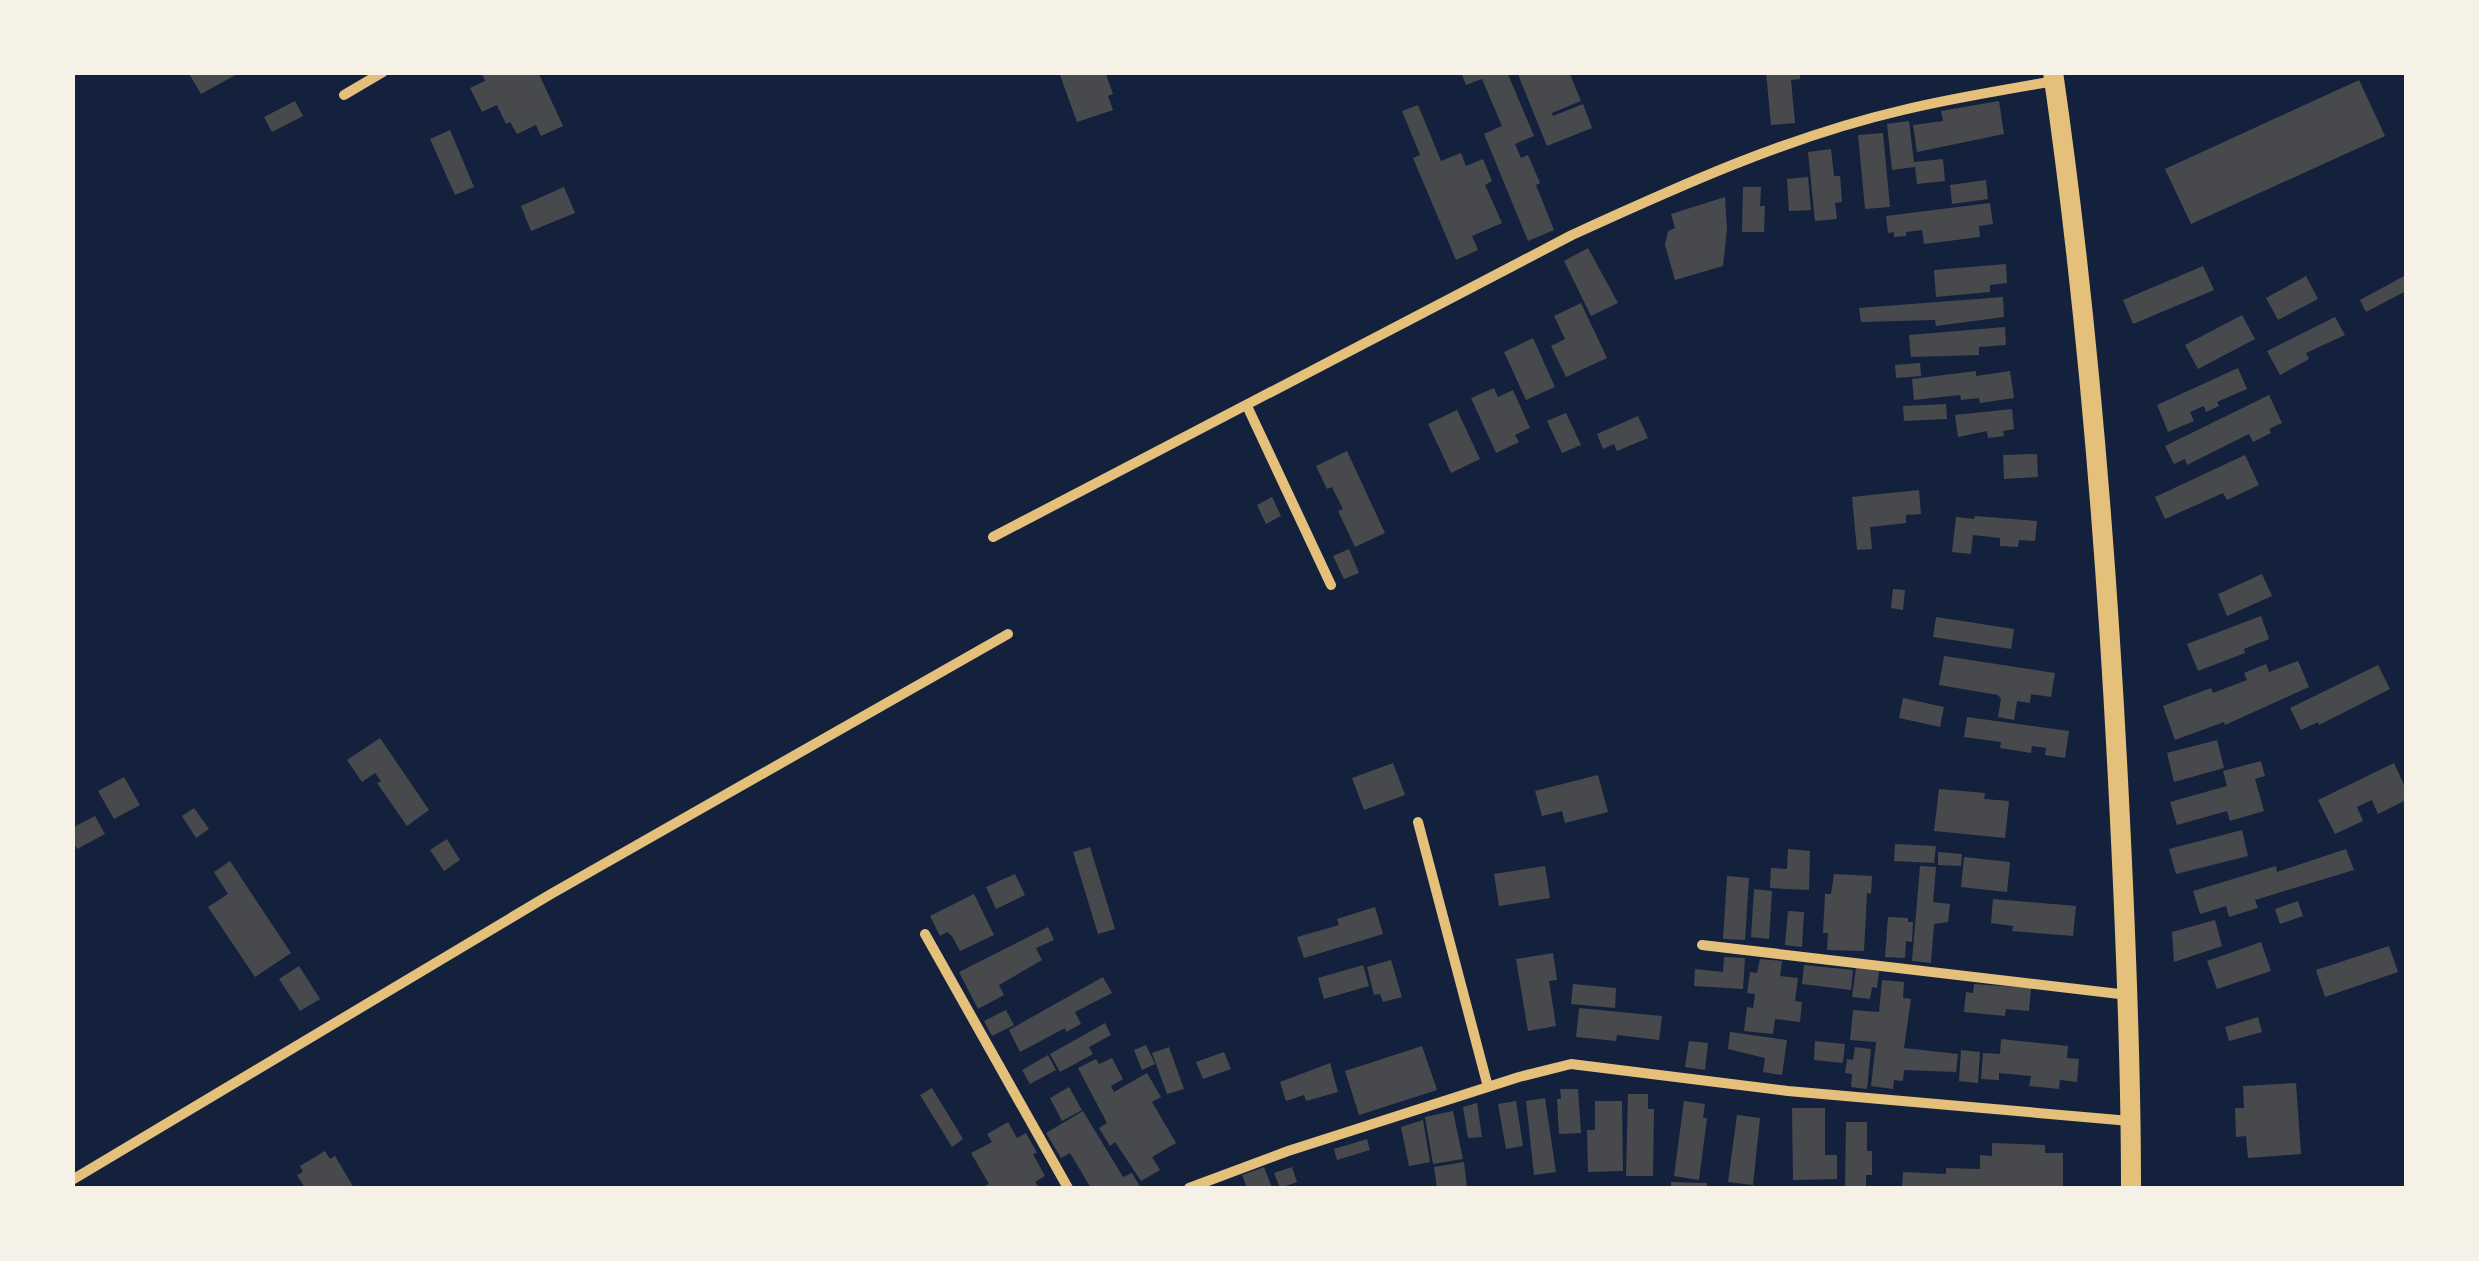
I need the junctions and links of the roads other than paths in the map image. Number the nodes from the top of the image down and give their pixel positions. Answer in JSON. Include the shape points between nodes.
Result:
{"nodes":[{"id":1,"x":383,"y":72,"type":"edge"},
{"id":2,"x":2054,"y":77,"type":"edge"},
{"id":3,"x":344,"y":94,"type":"dead end"},
{"id":4,"x":1246,"y":406,"type":"junction"},
{"id":5,"x":993,"y":537,"type":"dead end"},
{"id":6,"x":1331,"y":585,"type":"dead end"},
{"id":7,"x":1008,"y":634,"type":"dead end"},
{"id":8,"x":1418,"y":822,"type":"dead end"},
{"id":9,"x":925,"y":934,"type":"dead end"},
{"id":10,"x":1702,"y":945,"type":"dead end"},
{"id":11,"x":2128,"y":994,"type":"junction"},
{"id":12,"x":1488,"y":1087,"type":"junction"},
{"id":13,"x":2131,"y":1121,"type":"junction"},
{"id":14,"x":72,"y":1180,"type":"edge"},
{"id":15,"x":1068,"y":1188,"type":"edge"},
{"id":16,"x":1189,"y":1188,"type":"edge"},
{"id":17,"x":2131,"y":1188,"type":"edge"}],
"edges":[{"from":1,"to":3,"type":"street"},
{"from":2,"to":4,"type":"street","via":[[1903,110],[1725,167],[1572,235]]},
{"from":2,"to":11,"type":"main road","via":[[2099,481]]},
{"from":4,"to":5,"type":"street"},
{"from":4,"to":6,"type":"street"},
{"from":7,"to":14,"type":"street","via":[[536,903]]},
{"from":8,"to":12,"type":"street"},
{"from":9,"to":15,"type":"street"},
{"from":10,"to":11,"type":"street"},
{"from":11,"to":13,"type":"main road"},
{"from":12,"to":13,"type":"street","via":[[1581,1064],[1788,1091]]},
{"from":12,"to":16,"type":"street"},
{"from":13,"to":17,"type":"main road"}]}
